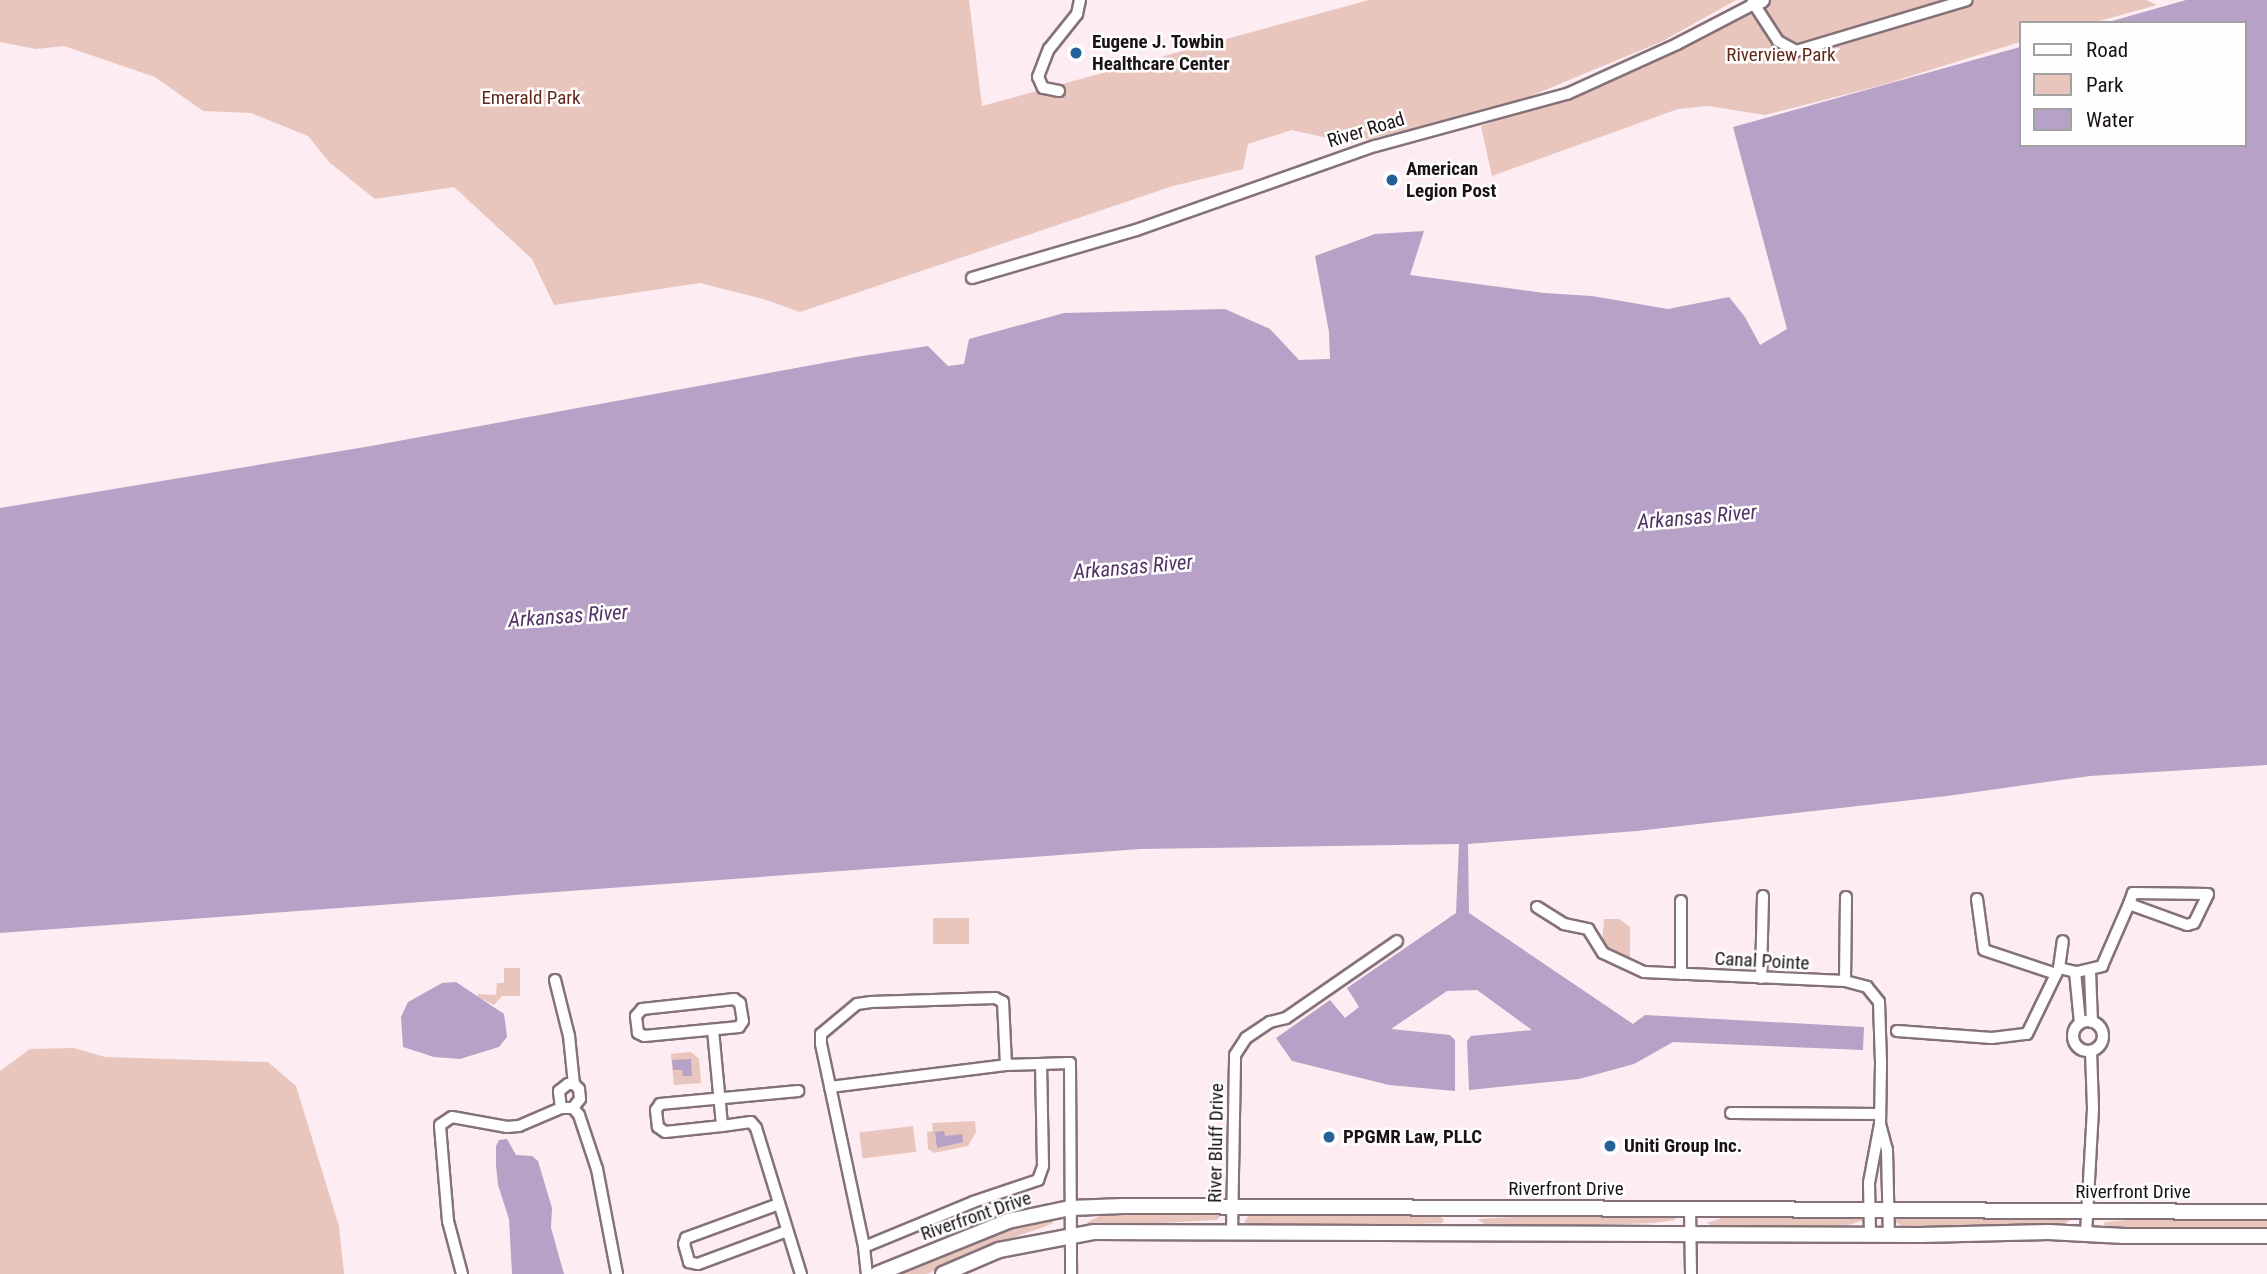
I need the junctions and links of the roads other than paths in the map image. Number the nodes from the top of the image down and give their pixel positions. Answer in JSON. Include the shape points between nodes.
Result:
{"nodes":[{"id":1,"x":1080,"y":0,"type":"edge"},
{"id":2,"x":1967,"y":0,"type":"edge"},
{"id":3,"x":1758,"y":2,"type":"edge"},
{"id":4,"x":1059,"y":91,"type":"dead end"},
{"id":5,"x":972,"y":278,"type":"dead end"},
{"id":6,"x":1763,"y":896,"type":"dead end"},
{"id":7,"x":1846,"y":897,"type":"dead end"},
{"id":8,"x":1977,"y":899,"type":"dead end"},
{"id":9,"x":1681,"y":901,"type":"dead end"},
{"id":10,"x":2129,"y":904,"type":"junction"},
{"id":11,"x":1537,"y":907,"type":"dead end"},
{"id":12,"x":1397,"y":941,"type":"dead end"},
{"id":13,"x":2063,"y":941,"type":"dead end"},
{"id":14,"x":2057,"y":971,"type":"junction"},
{"id":15,"x":2090,"y":971,"type":"junction"},
{"id":16,"x":2076,"y":972,"type":"junction"},
{"id":17,"x":1681,"y":974,"type":"junction"},
{"id":18,"x":1761,"y":978,"type":"junction"},
{"id":19,"x":555,"y":980,"type":"dead end"},
{"id":20,"x":1845,"y":981,"type":"junction"},
{"id":21,"x":2086,"y":1023,"type":"junction"},
{"id":22,"x":713,"y":1030,"type":"junction"},
{"id":23,"x":1896,"y":1031,"type":"dead end"},
{"id":24,"x":2091,"y":1051,"type":"junction"},
{"id":25,"x":1041,"y":1064,"type":"junction"},
{"id":26,"x":1006,"y":1065,"type":"junction"},
{"id":27,"x":574,"y":1084,"type":"junction"},
{"id":28,"x":830,"y":1087,"type":"junction"},
{"id":29,"x":798,"y":1091,"type":"dead end"},
{"id":30,"x":720,"y":1097,"type":"junction"},
{"id":31,"x":567,"y":1108,"type":"junction"},
{"id":32,"x":1731,"y":1113,"type":"dead end"},
{"id":33,"x":1880,"y":1119,"type":"junction"},
{"id":34,"x":722,"y":1126,"type":"junction"},
{"id":35,"x":779,"y":1204,"type":"junction"},
{"id":36,"x":1232,"y":1207,"type":"junction"},
{"id":37,"x":1070,"y":1209,"type":"junction"},
{"id":38,"x":1690,"y":1209,"type":"junction"},
{"id":39,"x":1870,"y":1209,"type":"junction"},
{"id":40,"x":1889,"y":1209,"type":"junction"},
{"id":41,"x":2086,"y":1211,"type":"junction"},
{"id":42,"x":2267,"y":1212,"type":"edge"},
{"id":43,"x":787,"y":1231,"type":"junction"},
{"id":44,"x":1232,"y":1231,"type":"junction"},
{"id":45,"x":2085,"y":1234,"type":"junction"},
{"id":46,"x":1071,"y":1235,"type":"junction"},
{"id":47,"x":1690,"y":1235,"type":"junction"},
{"id":48,"x":1870,"y":1235,"type":"junction"},
{"id":49,"x":1889,"y":1235,"type":"junction"},
{"id":50,"x":2267,"y":1236,"type":"edge"},
{"id":51,"x":864,"y":1247,"type":"junction"},
{"id":52,"x":462,"y":1274,"type":"edge"},
{"id":53,"x":617,"y":1274,"type":"edge"},
{"id":54,"x":801,"y":1274,"type":"edge"},
{"id":55,"x":867,"y":1274,"type":"edge"},
{"id":56,"x":877,"y":1274,"type":"edge"},
{"id":57,"x":943,"y":1274,"type":"edge"},
{"id":58,"x":1071,"y":1274,"type":"edge"},
{"id":59,"x":1691,"y":1274,"type":"edge"}],
"edges":[{"from":1,"to":4,"type":"street","via":[[1077,14],[1049,48],[1038,77],[1043,88]]},
{"from":2,"to":3,"type":"street","via":[[1796,51],[1782,45]]},
{"from":3,"to":5,"type":"street","name":"River Road","via":[[1567,94],[1375,146],[1136,230]]},
{"from":6,"to":18,"type":"street"},
{"from":7,"to":20,"type":"street"},
{"from":8,"to":14,"type":"street","via":[[1984,950]]},
{"from":9,"to":17,"type":"street"},
{"from":10,"to":10,"type":"street","via":[[2187,925],[2194,923],[2208,894],[2133,892]]},
{"from":10,"to":15,"type":"street","via":[[2105,963]]},
{"from":11,"to":17,"type":"street","name":"Canal Pointe","via":[[1564,924],[1588,929],[1598,949],[1615,962],[1644,972]]},
{"from":12,"to":36,"type":"street","name":"River Bluff Drive","via":[[1286,1018],[1270,1022],[1246,1038],[1235,1055]]},
{"from":13,"to":14,"type":"street"},
{"from":14,"to":16,"type":"street"},
{"from":14,"to":23,"type":"street","via":[[2027,1034],[1992,1038]]},
{"from":15,"to":16,"type":"street"},
{"from":15,"to":21,"type":"street"},
{"from":16,"to":21,"type":"street"},
{"from":17,"to":18,"type":"street","name":"Canal Pointe"},
{"from":18,"to":20,"type":"street","name":"Canal Pointe"},
{"from":19,"to":27,"type":"street","via":[[569,1036]]},
{"from":20,"to":33,"type":"street","name":"Canal Pointe","via":[[1867,987],[1879,1002]]},
{"from":21,"to":24,"type":"street","via":[[2101,1028],[2103,1038]]},
{"from":21,"to":24,"type":"street","via":[[2073,1032],[2074,1043]]},
{"from":22,"to":22,"type":"street","via":[[644,1036],[638,1033],[636,1016],[642,1009],[734,999],[740,1003],[743,1021],[739,1027]]},
{"from":22,"to":30,"type":"street"},
{"from":24,"to":41,"type":"street"},
{"from":25,"to":26,"type":"street"},
{"from":25,"to":37,"type":"street","via":[[1070,1063]]},
{"from":25,"to":51,"type":"street","via":[[1043,1166],[1038,1180]]},
{"from":26,"to":28,"type":"street"},
{"from":26,"to":28,"type":"street","via":[[1005,1010],[1003,1002],[995,998],[871,1002],[857,1004],[821,1034]]},
{"from":27,"to":31,"type":"street","via":[[579,1099]]},
{"from":27,"to":31,"type":"street","via":[[559,1091]]},
{"from":28,"to":51,"type":"street"},
{"from":29,"to":30,"type":"street"},
{"from":30,"to":34,"type":"street"},
{"from":30,"to":34,"type":"street","via":[[660,1104],[656,1110],[658,1127],[665,1132]]},
{"from":31,"to":52,"type":"street","via":[[519,1126],[452,1117],[440,1125],[448,1221]]},
{"from":31,"to":53,"type":"street","via":[[579,1115],[597,1169]]},
{"from":32,"to":33,"type":"street"},
{"from":33,"to":39,"type":"street","name":"Canal Pointe"},
{"from":33,"to":40,"type":"street","name":"Canal Pointe","via":[[1887,1150]]},
{"from":34,"to":35,"type":"street","via":[[751,1122],[756,1128]]},
{"from":35,"to":43,"type":"street"},
{"from":35,"to":43,"type":"street","via":[[686,1238],[689,1262],[698,1265]]},
{"from":36,"to":37,"type":"street","name":"Riverfront Drive"},
{"from":36,"to":38,"type":"street","name":"Riverfront Drive"},
{"from":36,"to":44,"type":"street","name":"River Bluff Drive"},
{"from":37,"to":46,"type":"street"},
{"from":37,"to":56,"type":"street","name":"Riverfront Drive","via":[[1008,1221]]},
{"from":38,"to":39,"type":"street","name":"Riverfront Drive"},
{"from":38,"to":47,"type":"street"},
{"from":39,"to":40,"type":"street","name":"Riverfront Drive"},
{"from":39,"to":48,"type":"street","name":"Canal Pointe"},
{"from":40,"to":41,"type":"street","name":"Riverfront Drive"},
{"from":40,"to":49,"type":"street","name":"Canal Pointe"},
{"from":41,"to":42,"type":"street","name":"Riverfront Drive"},
{"from":41,"to":45,"type":"street"},
{"from":43,"to":54,"type":"street"},
{"from":44,"to":46,"type":"street","name":"Riverfront Drive"},
{"from":44,"to":47,"type":"street","name":"Riverfront Drive"},
{"from":45,"to":49,"type":"street","name":"Riverfront Drive"},
{"from":45,"to":50,"type":"street","name":"Riverfront Drive"},
{"from":46,"to":57,"type":"street","name":"Riverfront Drive","via":[[999,1250]]},
{"from":46,"to":58,"type":"street"},
{"from":47,"to":48,"type":"street","name":"Riverfront Drive"},
{"from":47,"to":59,"type":"street"},
{"from":48,"to":49,"type":"street","name":"Riverfront Drive"},
{"from":51,"to":55,"type":"street"}]}
